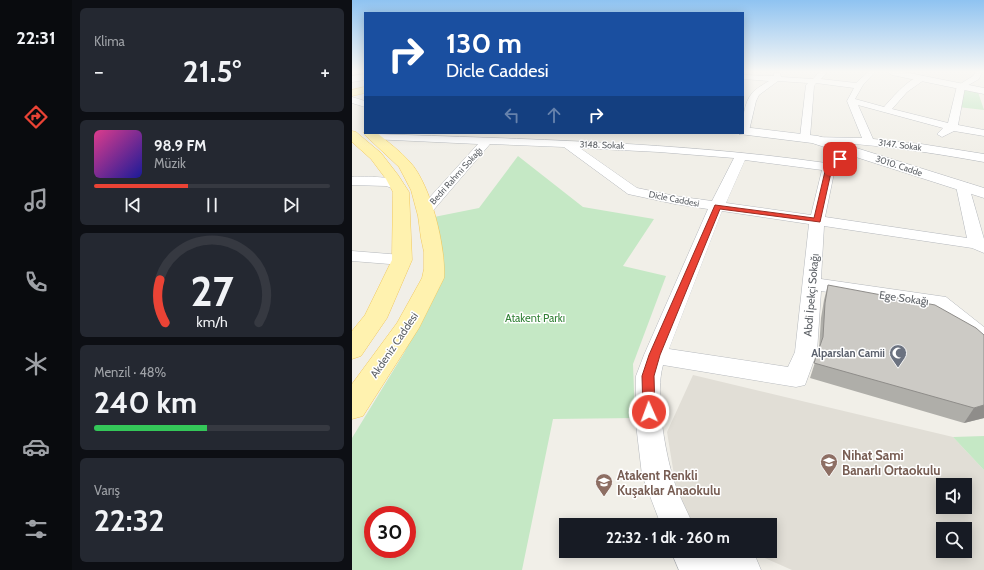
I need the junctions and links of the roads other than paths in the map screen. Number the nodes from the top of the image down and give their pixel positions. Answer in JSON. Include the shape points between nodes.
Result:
{"nodes":[{"id":1,"x":754,"y":99,"type":"edge"},
{"id":2,"x":810,"y":99,"type":"edge"},
{"id":3,"x":896,"y":99,"type":"edge"},
{"id":4,"x":958,"y":99,"type":"edge"},
{"id":5,"x":352,"y":100,"type":"edge"},
{"id":6,"x":851,"y":101,"type":"joint"},
{"id":7,"x":364,"y":104,"type":"edge"},
{"id":8,"x":887,"y":109,"type":"junction"},
{"id":9,"x":952,"y":127,"type":"junction"},
{"id":10,"x":744,"y":131,"type":"edge"},
{"id":11,"x":366,"y":134,"type":"edge"},
{"id":12,"x":367,"y":134,"type":"edge"},
{"id":13,"x":392,"y":134,"type":"edge"},
{"id":14,"x":633,"y":134,"type":"edge"},
{"id":15,"x":984,"y":134,"type":"edge"},
{"id":16,"x":810,"y":138,"type":"junction"},
{"id":17,"x":487,"y":141,"type":"junction"},
{"id":18,"x":869,"y":141,"type":"junction"},
{"id":19,"x":567,"y":144,"type":"junction"},
{"id":20,"x":627,"y":146,"type":"junction"},
{"id":21,"x":921,"y":147,"type":"junction"},
{"id":22,"x":850,"y":150,"type":"junction"},
{"id":23,"x":741,"y":156,"type":"junction"},
{"id":24,"x":984,"y":158,"type":"edge"},
{"id":25,"x":829,"y":167,"type":"junction"},
{"id":26,"x":352,"y":181,"type":"edge"},
{"id":27,"x":398,"y":186,"type":"junction"},
{"id":28,"x":962,"y":186,"type":"junction"},
{"id":29,"x":984,"y":193,"type":"edge"},
{"id":30,"x":717,"y":206,"type":"junction"},
{"id":31,"x":426,"y":210,"type":"junction"},
{"id":32,"x":817,"y":221,"type":"junction"},
{"id":33,"x":980,"y":246,"type":"edge"},
{"id":34,"x":352,"y":256,"type":"edge"},
{"id":35,"x":402,"y":260,"type":"junction"},
{"id":36,"x":812,"y":284,"type":"junction"},
{"id":37,"x":984,"y":338,"type":"edge"},
{"id":38,"x":352,"y":349,"type":"edge"},
{"id":39,"x":655,"y":355,"type":"junction"},
{"id":40,"x":352,"y":407,"type":"edge"},
{"id":41,"x":674,"y":518,"type":"edge"},
{"id":42,"x":691,"y":558,"type":"edge"},
{"id":43,"x":723,"y":558,"type":"edge"},
{"id":44,"x":697,"y":570,"type":"edge"},
{"id":45,"x":744,"y":570,"type":"edge"}],
"edges":[{"from":1,"to":10,"type":"street"},
{"from":2,"to":16,"type":"street"},
{"from":3,"to":8,"type":"street"},
{"from":4,"to":9,"type":"street"},
{"from":5,"to":7,"type":"street"},
{"from":6,"to":8,"type":"street"},
{"from":6,"to":18,"type":"street"},
{"from":8,"to":9,"type":"street"},
{"from":9,"to":15,"type":"street"},
{"from":9,"to":21,"type":"street"},
{"from":10,"to":16,"type":"street","name":"3010. Cadde"},
{"from":11,"to":27,"type":"main road","via":[[376,156]]},
{"from":12,"to":31,"type":"main road","name":"Akdeniz Caddesi","via":[[405,165],[419,190]]},
{"from":13,"to":17,"type":"street","name":"3148. Sokak"},
{"from":14,"to":20,"type":"street"},
{"from":16,"to":18,"type":"street","name":"3147. Sokak"},
{"from":16,"to":22,"type":"street","name":"3010. Cadde"},
{"from":17,"to":19,"type":"street","name":"3148. Sokak"},
{"from":17,"to":31,"type":"street","name":"Bedri Rahmi Sokağı"},
{"from":18,"to":21,"type":"street","name":"3147. Sokak"},
{"from":19,"to":20,"type":"street","name":"3148. Sokak"},
{"from":19,"to":30,"type":"street","name":"Dicle Caddesi","via":[[633,191]]},
{"from":20,"to":23,"type":"street","name":"3148. Sokak"},
{"from":21,"to":24,"type":"street","name":"3147. Sokak"},
{"from":22,"to":25,"type":"street"},
{"from":22,"to":28,"type":"street","name":"3010. Cadde"},
{"from":23,"to":25,"type":"street","name":"3148. Sokak"},
{"from":23,"to":30,"type":"street"},
{"from":25,"to":32,"type":"street","name":"Abdi İpekçi Sokağı"},
{"from":26,"to":27,"type":"street","via":[[388,182]]},
{"from":27,"to":35,"type":"main road","via":[[401,192]]},
{"from":28,"to":29,"type":"street","name":"3010. Cadde"},
{"from":28,"to":33,"type":"street"},
{"from":30,"to":32,"type":"street","name":"Dicle Caddesi"},
{"from":30,"to":39,"type":"street"},
{"from":31,"to":40,"type":"main road","name":"Akdeniz Caddesi","via":[[434,252],[433,278],[408,328]]},
{"from":32,"to":33,"type":"street","name":"Dicle Caddesi"},
{"from":32,"to":36,"type":"street","name":"Abdi İpekçi Sokağı"},
{"from":34,"to":35,"type":"street"},
{"from":35,"to":38,"type":"main road","via":[[375,318]]},
{"from":36,"to":37,"type":"street","name":"Ege Sokağı","via":[[939,302]]},
{"from":36,"to":39,"type":"street","name":"Abdi İpekçi Sokağı","via":[[806,352],[796,378]]},
{"from":39,"to":41,"type":"street","via":[[648,376],[649,424],[657,475]]},
{"from":42,"to":44,"type":"street"},
{"from":43,"to":45,"type":"street"}]}
